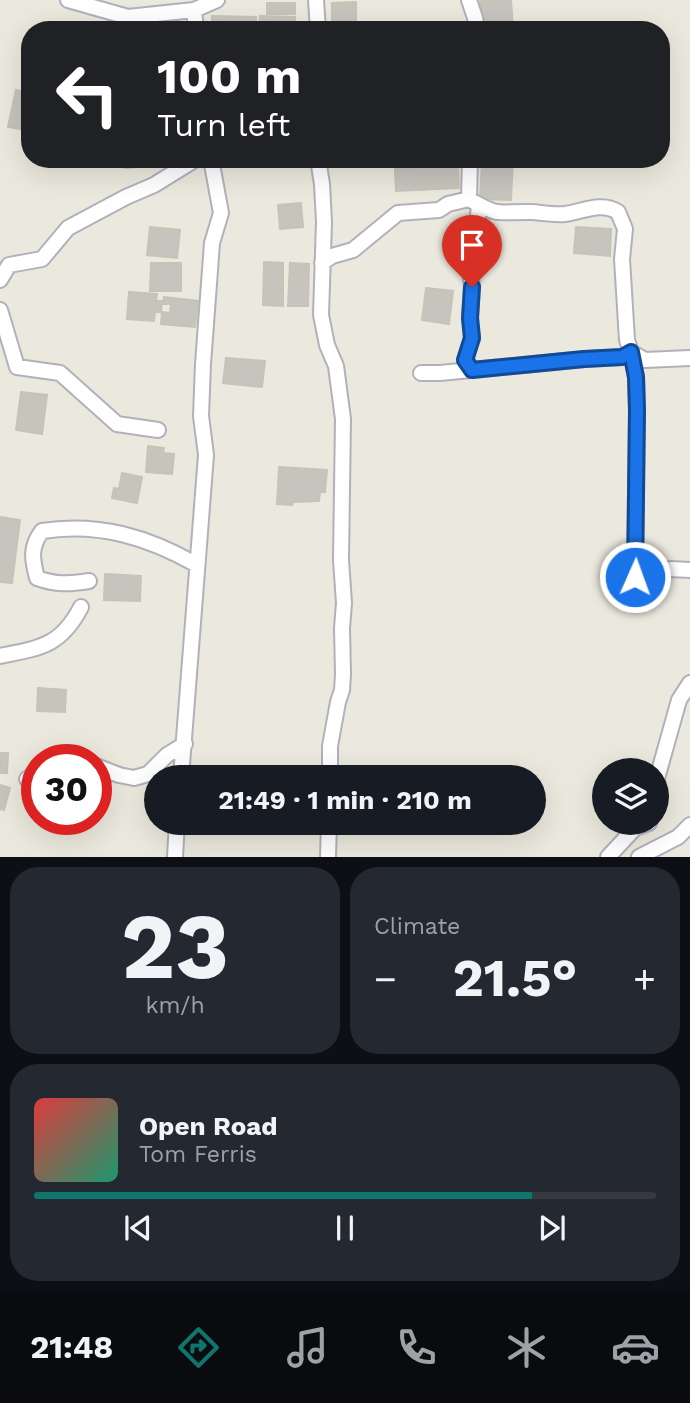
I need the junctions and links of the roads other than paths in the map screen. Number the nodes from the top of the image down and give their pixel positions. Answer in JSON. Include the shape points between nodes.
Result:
{"nodes":[{"id":1,"x":68,"y":0,"type":"edge"},
{"id":2,"x":217,"y":0,"type":"edge"},
{"id":3,"x":316,"y":0,"type":"edge"},
{"id":4,"x":469,"y":0,"type":"edge"},
{"id":5,"x":194,"y":10,"type":"junction"},
{"id":6,"x":195,"y":21,"type":"edge"},
{"id":7,"x":317,"y":21,"type":"edge"},
{"id":8,"x":476,"y":21,"type":"edge"},
{"id":9,"x":182,"y":168,"type":"edge"},
{"id":10,"x":213,"y":168,"type":"edge"},
{"id":11,"x":319,"y":168,"type":"edge"},
{"id":12,"x":471,"y":168,"type":"edge"},
{"id":13,"x":474,"y":202,"type":"junction"},
{"id":14,"x":322,"y":263,"type":"junction"},
{"id":15,"x":0,"y":281,"type":"edge"},
{"id":16,"x":0,"y":310,"type":"edge"},
{"id":17,"x":631,"y":352,"type":"junction"},
{"id":18,"x":690,"y":358,"type":"edge"},
{"id":19,"x":472,"y":370,"type":"junction"},
{"id":20,"x":421,"y":373,"type":"dead end"},
{"id":21,"x":158,"y":430,"type":"dead end"},
{"id":22,"x":197,"y":565,"type":"junction"},
{"id":23,"x":690,"y":570,"type":"edge"},
{"id":24,"x":89,"y":580,"type":"dead end"},
{"id":25,"x":81,"y":607,"type":"dead end"},
{"id":26,"x":0,"y":656,"type":"edge"},
{"id":27,"x":690,"y":683,"type":"edge"},
{"id":28,"x":185,"y":744,"type":"junction"},
{"id":29,"x":663,"y":758,"type":"edge"},
{"id":30,"x":182,"y":765,"type":"edge"},
{"id":31,"x":330,"y":765,"type":"edge"},
{"id":32,"x":112,"y":772,"type":"edge"},
{"id":33,"x":690,"y":825,"type":"edge"},
{"id":34,"x":176,"y":835,"type":"edge"},
{"id":35,"x":329,"y":835,"type":"edge"},
{"id":36,"x":628,"y":835,"type":"edge"},
{"id":37,"x":647,"y":835,"type":"edge"},
{"id":38,"x":644,"y":854,"type":"edge"},
{"id":39,"x":175,"y":857,"type":"edge"},
{"id":40,"x":328,"y":857,"type":"edge"},
{"id":41,"x":608,"y":857,"type":"edge"}],
"edges":[{"from":1,"to":5,"type":"street","via":[[128,17]]},
{"from":2,"to":5,"type":"street"},
{"from":3,"to":7,"type":"street"},
{"from":4,"to":8,"type":"street"},
{"from":5,"to":6,"type":"street"},
{"from":9,"to":15,"type":"street","via":[[68,228],[42,259],[9,265]]},
{"from":10,"to":22,"type":"street","via":[[221,213],[212,243],[203,364],[201,415],[206,455]]},
{"from":11,"to":14,"type":"street"},
{"from":12,"to":13,"type":"street"},
{"from":13,"to":14,"type":"street","via":[[398,213],[353,250]]},
{"from":13,"to":17,"type":"street","via":[[503,214],[567,214],[604,206],[618,212],[625,229],[622,259]]},
{"from":13,"to":19,"type":"street","via":[[476,236],[468,253],[472,338],[465,360]]},
{"from":14,"to":31,"type":"street","via":[[321,315],[336,366],[343,419],[343,674]]},
{"from":16,"to":21,"type":"street","via":[[17,367],[60,373],[117,424]]},
{"from":17,"to":18,"type":"street","via":[[645,360]]},
{"from":17,"to":19,"type":"street","via":[[622,357]]},
{"from":17,"to":23,"type":"street","via":[[637,410],[635,577]]},
{"from":19,"to":20,"type":"street"},
{"from":22,"to":24,"type":"street","via":[[157,544],[107,530],[41,531],[31,556],[37,578],[52,584]]},
{"from":22,"to":28,"type":"street"},
{"from":25,"to":26,"type":"street","via":[[65,634],[26,652]]},
{"from":27,"to":29,"type":"street","via":[[679,700]]},
{"from":28,"to":30,"type":"street"},
{"from":28,"to":32,"type":"street","via":[[148,774],[134,778]]},
{"from":33,"to":38,"type":"street","via":[[678,837]]},
{"from":34,"to":39,"type":"street"},
{"from":35,"to":40,"type":"street"},
{"from":36,"to":41,"type":"street"},
{"from":37,"to":38,"type":"street"}]}
